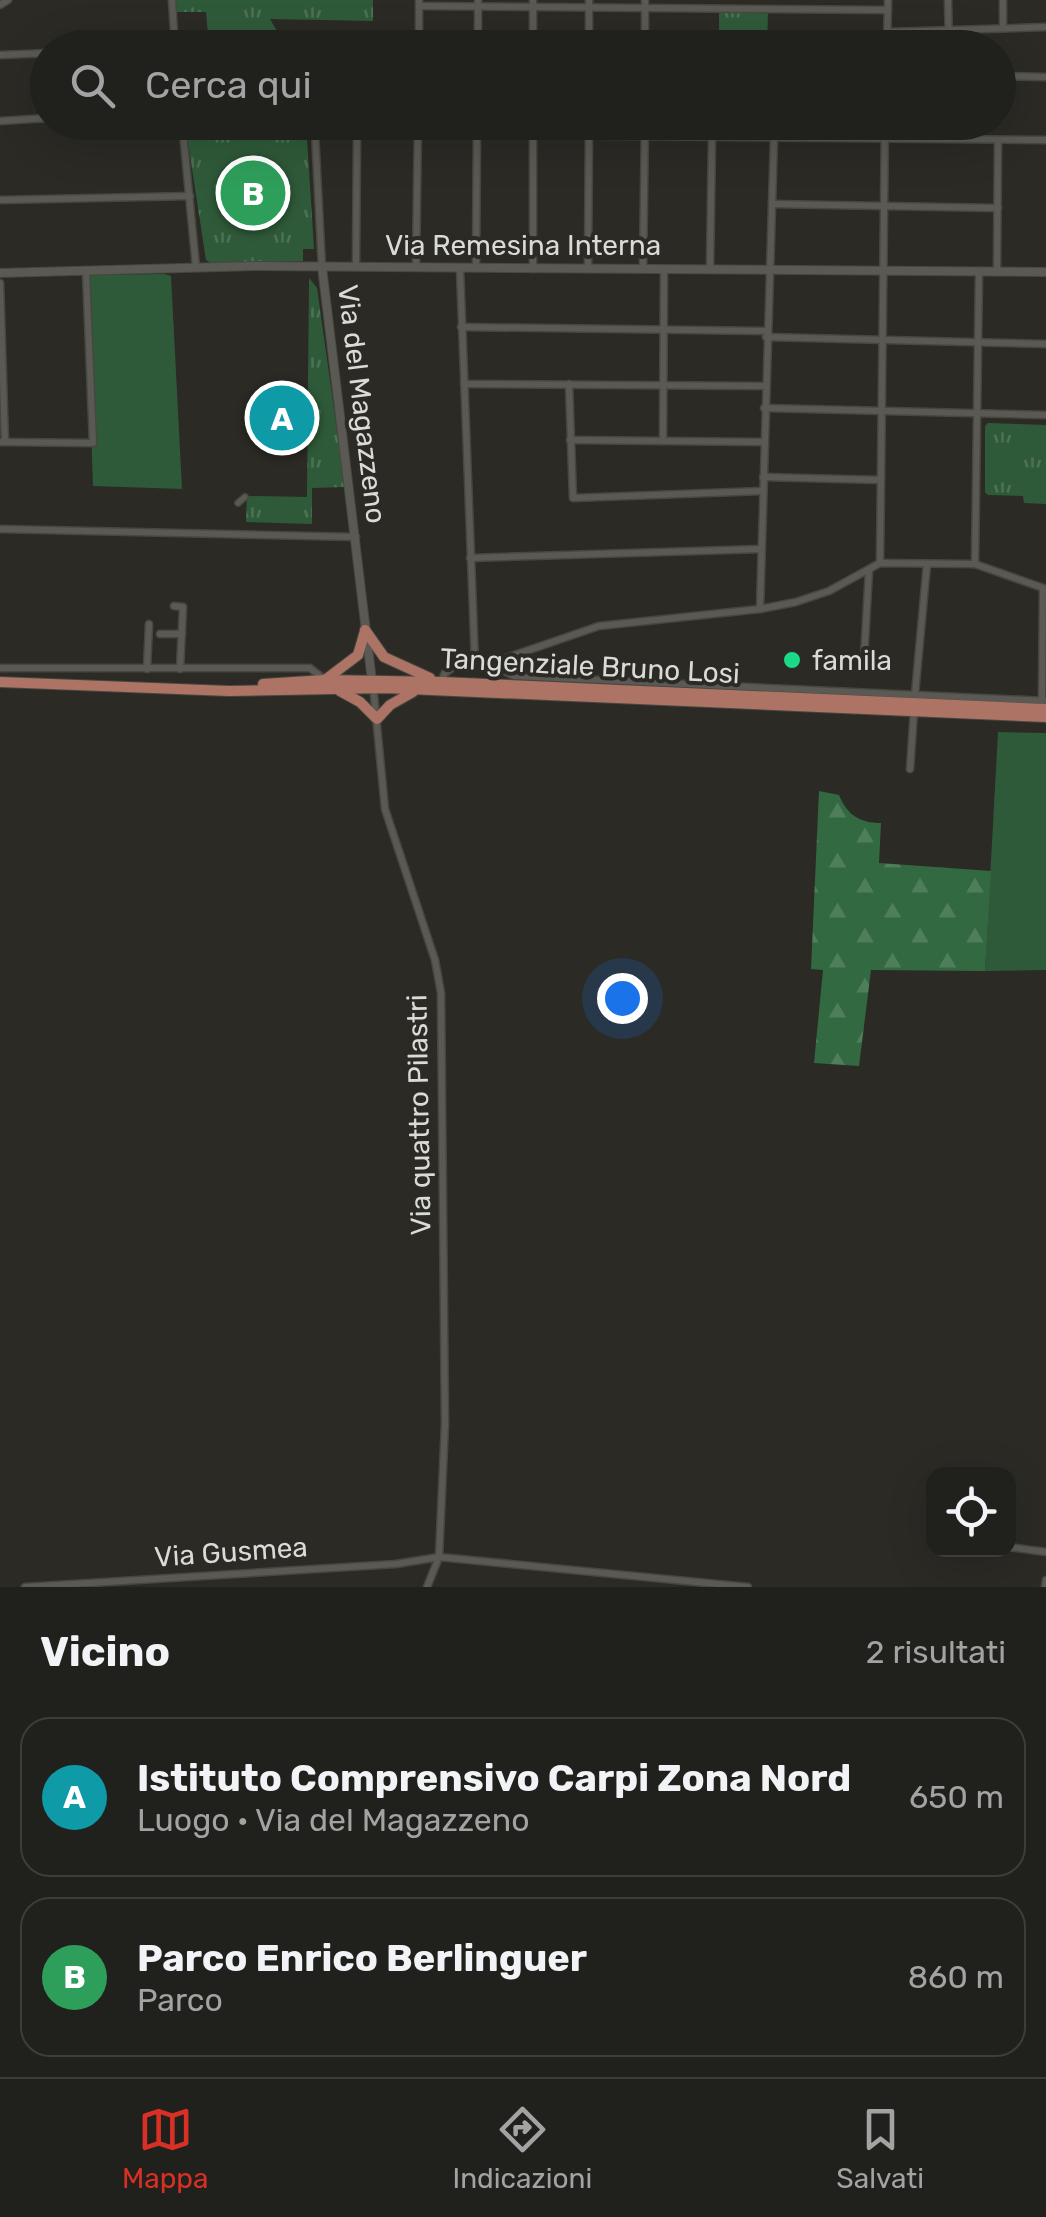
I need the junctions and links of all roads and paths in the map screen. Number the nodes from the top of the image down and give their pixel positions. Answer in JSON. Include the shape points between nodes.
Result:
{"nodes":[{"id":1,"x":8,"y":0,"type":"edge"},
{"id":2,"x":172,"y":0,"type":"edge"},
{"id":3,"x":777,"y":0,"type":"edge"},
{"id":4,"x":832,"y":0,"type":"edge"},
{"id":5,"x":888,"y":0,"type":"edge"},
{"id":6,"x":948,"y":0,"type":"edge"},
{"id":7,"x":1002,"y":0,"type":"edge"},
{"id":8,"x":478,"y":2,"type":"edge"},
{"id":9,"x":419,"y":3,"type":"edge"},
{"id":10,"x":533,"y":3,"type":"edge"},
{"id":11,"x":589,"y":3,"type":"edge"},
{"id":12,"x":645,"y":4,"type":"edge"},
{"id":13,"x":703,"y":4,"type":"edge"},
{"id":14,"x":0,"y":5,"type":"edge"},
{"id":15,"x":776,"y":10,"type":"junction"},
{"id":16,"x":832,"y":10,"type":"junction"},
{"id":17,"x":888,"y":10,"type":"junction"},
{"id":18,"x":1003,"y":26,"type":"junction"},
{"id":19,"x":1046,"y":27,"type":"edge"},
{"id":20,"x":174,"y":30,"type":"edge"},
{"id":21,"x":419,"y":30,"type":"edge"},
{"id":22,"x":478,"y":30,"type":"edge"},
{"id":23,"x":534,"y":30,"type":"edge"},
{"id":24,"x":589,"y":30,"type":"edge"},
{"id":25,"x":645,"y":30,"type":"edge"},
{"id":26,"x":888,"y":30,"type":"edge"},
{"id":27,"x":948,"y":30,"type":"joint"},
{"id":28,"x":30,"y":54,"type":"edge"},
{"id":29,"x":0,"y":55,"type":"edge"},
{"id":30,"x":1016,"y":76,"type":"edge"},
{"id":31,"x":1046,"y":77,"type":"edge"},
{"id":32,"x":30,"y":119,"type":"edge"},
{"id":33,"x":0,"y":121,"type":"edge"},
{"id":34,"x":184,"y":140,"type":"edge"},
{"id":35,"x":314,"y":140,"type":"edge"},
{"id":36,"x":357,"y":140,"type":"edge"},
{"id":37,"x":417,"y":140,"type":"edge"},
{"id":38,"x":477,"y":140,"type":"edge"},
{"id":39,"x":534,"y":140,"type":"edge"},
{"id":40,"x":589,"y":140,"type":"edge"},
{"id":41,"x":645,"y":140,"type":"edge"},
{"id":42,"x":712,"y":140,"type":"edge"},
{"id":43,"x":774,"y":140,"type":"edge"},
{"id":44,"x":884,"y":140,"type":"edge"},
{"id":45,"x":998,"y":140,"type":"joint"},
{"id":46,"x":1046,"y":140,"type":"edge"},
{"id":47,"x":190,"y":196,"type":"junction"},
{"id":48,"x":0,"y":200,"type":"edge"},
{"id":49,"x":772,"y":204,"type":"junction"},
{"id":50,"x":884,"y":206,"type":"junction"},
{"id":51,"x":998,"y":208,"type":"junction"},
{"id":52,"x":196,"y":267,"type":"junction"},
{"id":53,"x":356,"y":267,"type":"junction"},
{"id":54,"x":416,"y":267,"type":"junction"},
{"id":55,"x":322,"y":268,"type":"junction"},
{"id":56,"x":460,"y":268,"type":"junction"},
{"id":57,"x":476,"y":268,"type":"junction"},
{"id":58,"x":532,"y":269,"type":"junction"},
{"id":59,"x":588,"y":269,"type":"junction"},
{"id":60,"x":643,"y":269,"type":"junction"},
{"id":61,"x":664,"y":269,"type":"junction"},
{"id":62,"x":710,"y":269,"type":"junction"},
{"id":63,"x":884,"y":269,"type":"junction"},
{"id":64,"x":769,"y":270,"type":"junction"},
{"id":65,"x":86,"y":271,"type":"junction"},
{"id":66,"x":978,"y":272,"type":"junction"},
{"id":67,"x":997,"y":272,"type":"junction"},
{"id":68,"x":1046,"y":272,"type":"edge"},
{"id":69,"x":0,"y":273,"type":"edge"},
{"id":70,"x":0,"y":283,"type":"edge"},
{"id":71,"x":461,"y":327,"type":"junction"},
{"id":72,"x":665,"y":328,"type":"junction"},
{"id":73,"x":766,"y":334,"type":"junction"},
{"id":74,"x":884,"y":339,"type":"junction"},
{"id":75,"x":978,"y":342,"type":"junction"},
{"id":76,"x":1046,"y":344,"type":"edge"},
{"id":77,"x":464,"y":384,"type":"junction"},
{"id":78,"x":569,"y":384,"type":"junction"},
{"id":79,"x":664,"y":385,"type":"junction"},
{"id":80,"x":766,"y":386,"type":"junction"},
{"id":81,"x":764,"y":408,"type":"junction"},
{"id":82,"x":882,"y":411,"type":"junction"},
{"id":83,"x":976,"y":413,"type":"junction"},
{"id":84,"x":1046,"y":416,"type":"edge"},
{"id":85,"x":570,"y":440,"type":"junction"},
{"id":86,"x":663,"y":440,"type":"junction"},
{"id":87,"x":2,"y":442,"type":"edge"},
{"id":88,"x":764,"y":442,"type":"junction"},
{"id":89,"x":763,"y":477,"type":"junction"},
{"id":90,"x":881,"y":480,"type":"junction"},
{"id":91,"x":762,"y":491,"type":"junction"},
{"id":92,"x":245,"y":498,"type":"dead end"},
{"id":93,"x":238,"y":503,"type":"dead end"},
{"id":94,"x":0,"y":529,"type":"edge"},
{"id":95,"x":357,"y":537,"type":"junction"},
{"id":96,"x":761,"y":549,"type":"junction"},
{"id":97,"x":470,"y":558,"type":"junction"},
{"id":98,"x":880,"y":563,"type":"junction"},
{"id":99,"x":927,"y":564,"type":"junction"},
{"id":100,"x":975,"y":564,"type":"junction"},
{"id":101,"x":869,"y":570,"type":"junction"},
{"id":102,"x":1044,"y":589,"type":"edge"},
{"id":103,"x":174,"y":606,"type":"dead end"},
{"id":104,"x":760,"y":610,"type":"junction"},
{"id":105,"x":149,"y":624,"type":"dead end"},
{"id":106,"x":366,"y":630,"type":"junction"},
{"id":107,"x":160,"y":634,"type":"dead end"},
{"id":108,"x":182,"y":634,"type":"junction"},
{"id":109,"x":1044,"y":648,"type":"edge"},
{"id":110,"x":864,"y":659,"type":"dead end"},
{"id":111,"x":500,"y":660,"type":"junction"},
{"id":112,"x":475,"y":663,"type":"junction"},
{"id":113,"x":0,"y":668,"type":"edge"},
{"id":114,"x":147,"y":669,"type":"junction"},
{"id":115,"x":180,"y":669,"type":"junction"},
{"id":116,"x":325,"y":680,"type":"junction"},
{"id":117,"x":0,"y":682,"type":"edge"},
{"id":118,"x":441,"y":682,"type":"junction"},
{"id":119,"x":373,"y":685,"type":"junction"},
{"id":120,"x":212,"y":689,"type":"junction"},
{"id":121,"x":334,"y":689,"type":"junction"},
{"id":122,"x":422,"y":690,"type":"junction"},
{"id":123,"x":915,"y":703,"type":"junction"},
{"id":124,"x":1045,"y":704,"type":"edge"},
{"id":125,"x":1046,"y":717,"type":"edge"},
{"id":126,"x":377,"y":719,"type":"junction"},
{"id":127,"x":910,"y":769,"type":"dead end"},
{"id":128,"x":1016,"y":1549,"type":"edge"},
{"id":129,"x":1046,"y":1552,"type":"edge"},
{"id":130,"x":439,"y":1558,"type":"junction"},
{"id":131,"x":25,"y":1587,"type":"edge"},
{"id":132,"x":427,"y":1587,"type":"edge"},
{"id":133,"x":748,"y":1587,"type":"edge"}],
"edges":[{"from":1,"to":14,"type":"street"},
{"from":2,"to":20,"type":"street"},
{"from":3,"to":15,"type":"street"},
{"from":4,"to":16,"type":"street"},
{"from":5,"to":17,"type":"street"},
{"from":6,"to":27,"type":"street"},
{"from":7,"to":18,"type":"street"},
{"from":8,"to":9,"type":"street"},
{"from":8,"to":10,"type":"street"},
{"from":8,"to":22,"type":"street"},
{"from":9,"to":21,"type":"street"},
{"from":10,"to":11,"type":"street"},
{"from":10,"to":23,"type":"street"},
{"from":11,"to":12,"type":"street"},
{"from":11,"to":24,"type":"street"},
{"from":12,"to":13,"type":"street"},
{"from":12,"to":25,"type":"street"},
{"from":13,"to":15,"type":"street"},
{"from":15,"to":16,"type":"street"},
{"from":16,"to":17,"type":"street"},
{"from":17,"to":26,"type":"street"},
{"from":18,"to":19,"type":"street"},
{"from":18,"to":27,"type":"street"},
{"from":28,"to":29,"type":"street"},
{"from":30,"to":31,"type":"street"},
{"from":32,"to":33,"type":"street"},
{"from":34,"to":47,"type":"street"},
{"from":35,"to":55,"type":"street","name":"Via del Magazzeno"},
{"from":36,"to":53,"type":"street"},
{"from":37,"to":54,"type":"street"},
{"from":38,"to":57,"type":"street"},
{"from":39,"to":58,"type":"street"},
{"from":40,"to":59,"type":"street"},
{"from":41,"to":60,"type":"street"},
{"from":42,"to":62,"type":"street"},
{"from":43,"to":49,"type":"street"},
{"from":44,"to":50,"type":"street"},
{"from":45,"to":46,"type":"street"},
{"from":45,"to":51,"type":"street"},
{"from":47,"to":48,"type":"street"},
{"from":47,"to":52,"type":"street"},
{"from":49,"to":50,"type":"street"},
{"from":49,"to":64,"type":"street"},
{"from":50,"to":51,"type":"street"},
{"from":50,"to":63,"type":"street"},
{"from":51,"to":67,"type":"street"},
{"from":52,"to":55,"type":"street","name":"Via Remesina Interna"},
{"from":52,"to":65,"type":"street","name":"Via Remesina Interna"},
{"from":53,"to":54,"type":"street","name":"Via Remesina Interna"},
{"from":53,"to":55,"type":"street","name":"Via Remesina Interna"},
{"from":54,"to":56,"type":"street","name":"Via Remesina Interna"},
{"from":55,"to":95,"type":"street","name":"Via del Magazzeno"},
{"from":56,"to":57,"type":"street","name":"Via Remesina Interna"},
{"from":56,"to":71,"type":"street"},
{"from":57,"to":58,"type":"street","name":"Via Remesina Interna"},
{"from":58,"to":59,"type":"street","name":"Via Remesina Interna"},
{"from":59,"to":60,"type":"street","name":"Via Remesina Interna"},
{"from":60,"to":61,"type":"street","name":"Via Remesina Interna"},
{"from":61,"to":62,"type":"street","name":"Via Remesina Interna"},
{"from":61,"to":72,"type":"street"},
{"from":62,"to":64,"type":"street","name":"Via Remesina Interna"},
{"from":63,"to":64,"type":"street","name":"Via Remesina Interna"},
{"from":63,"to":66,"type":"street","name":"Via Remesina Interna"},
{"from":63,"to":74,"type":"street"},
{"from":64,"to":73,"type":"street"},
{"from":65,"to":69,"type":"street","name":"Via Remesina Interna"},
{"from":65,"to":87,"type":"street","via":[[93,443]]},
{"from":66,"to":67,"type":"street","name":"Via Remesina Interna"},
{"from":66,"to":75,"type":"street"},
{"from":67,"to":68,"type":"street","name":"Via Remesina Interna"},
{"from":70,"to":87,"type":"street"},
{"from":71,"to":72,"type":"street"},
{"from":71,"to":77,"type":"street"},
{"from":72,"to":73,"type":"street"},
{"from":72,"to":79,"type":"street"},
{"from":73,"to":74,"type":"street"},
{"from":73,"to":80,"type":"street"},
{"from":74,"to":75,"type":"street"},
{"from":74,"to":82,"type":"street"},
{"from":75,"to":76,"type":"street"},
{"from":75,"to":83,"type":"street"},
{"from":77,"to":78,"type":"street"},
{"from":77,"to":97,"type":"street"},
{"from":78,"to":79,"type":"street"},
{"from":78,"to":85,"type":"street"},
{"from":79,"to":80,"type":"street"},
{"from":79,"to":86,"type":"street"},
{"from":80,"to":81,"type":"street"},
{"from":81,"to":82,"type":"street"},
{"from":81,"to":88,"type":"street"},
{"from":82,"to":83,"type":"street"},
{"from":82,"to":90,"type":"street"},
{"from":83,"to":84,"type":"street"},
{"from":83,"to":100,"type":"street"},
{"from":85,"to":86,"type":"street"},
{"from":85,"to":91,"type":"street","via":[[573,498]]},
{"from":86,"to":88,"type":"street"},
{"from":88,"to":89,"type":"street"},
{"from":89,"to":90,"type":"street"},
{"from":89,"to":91,"type":"street"},
{"from":90,"to":98,"type":"street"},
{"from":91,"to":96,"type":"street"},
{"from":92,"to":93,"type":"street"},
{"from":94,"to":95,"type":"street"},
{"from":95,"to":106,"type":"street","name":"Via del Magazzeno"},
{"from":96,"to":97,"type":"street"},
{"from":96,"to":104,"type":"street"},
{"from":97,"to":112,"type":"street"},
{"from":98,"to":99,"type":"street"},
{"from":98,"to":101,"type":"street"},
{"from":99,"to":100,"type":"street"},
{"from":99,"to":123,"type":"street"},
{"from":100,"to":102,"type":"street"},
{"from":101,"to":104,"type":"street","via":[[829,591]]},
{"from":101,"to":110,"type":"street"},
{"from":102,"to":109,"type":"street"},
{"from":103,"to":108,"type":"street","via":[[183,607]]},
{"from":104,"to":111,"type":"street","via":[[599,626]]},
{"from":105,"to":114,"type":"street"},
{"from":106,"to":116,"type":"main road","via":[[358,655]]},
{"from":106,"to":118,"type":"main road","via":[[384,658]]},
{"from":106,"to":119,"type":"street","name":"Via del Magazzeno"},
{"from":107,"to":108,"type":"street"},
{"from":108,"to":115,"type":"street"},
{"from":109,"to":124,"type":"street"},
{"from":111,"to":112,"type":"street"},
{"from":111,"to":123,"type":"street","via":[[514,676]]},
{"from":112,"to":118,"type":"street","via":[[450,668]]},
{"from":113,"to":114,"type":"street"},
{"from":114,"to":115,"type":"street"},
{"from":115,"to":116,"type":"street","via":[[310,668]]},
{"from":116,"to":119,"type":"main road"},
{"from":116,"to":120,"type":"main road"},
{"from":117,"to":120,"type":"main road"},
{"from":118,"to":119,"type":"main road","name":"Tangenziale Bruno Losi"},
{"from":118,"to":123,"type":"main road","name":"Tangenziale Bruno Losi"},
{"from":119,"to":121,"type":"main road"},
{"from":119,"to":122,"type":"main road","name":"Tangenziale Bruno Losi"},
{"from":119,"to":126,"type":"street","name":"Via quattro Pilastri"},
{"from":120,"to":121,"type":"main road"},
{"from":121,"to":126,"type":"main road"},
{"from":122,"to":123,"type":"main road","name":"Tangenziale Bruno Losi","via":[[712,705]]},
{"from":122,"to":126,"type":"main road","via":[[398,699]]},
{"from":123,"to":124,"type":"main road","name":"Tangenziale Bruno Losi"},
{"from":123,"to":125,"type":"main road","name":"Tangenziale Bruno Losi"},
{"from":123,"to":127,"type":"street"},
{"from":126,"to":130,"type":"street","name":"Via quattro Pilastri","via":[[385,809],[441,993],[445,1392]]},
{"from":128,"to":129,"type":"street"},
{"from":130,"to":131,"type":"street","name":"Via Gusmea"},
{"from":130,"to":132,"type":"street"},
{"from":130,"to":133,"type":"street","name":"Via Gusmea"}]}
